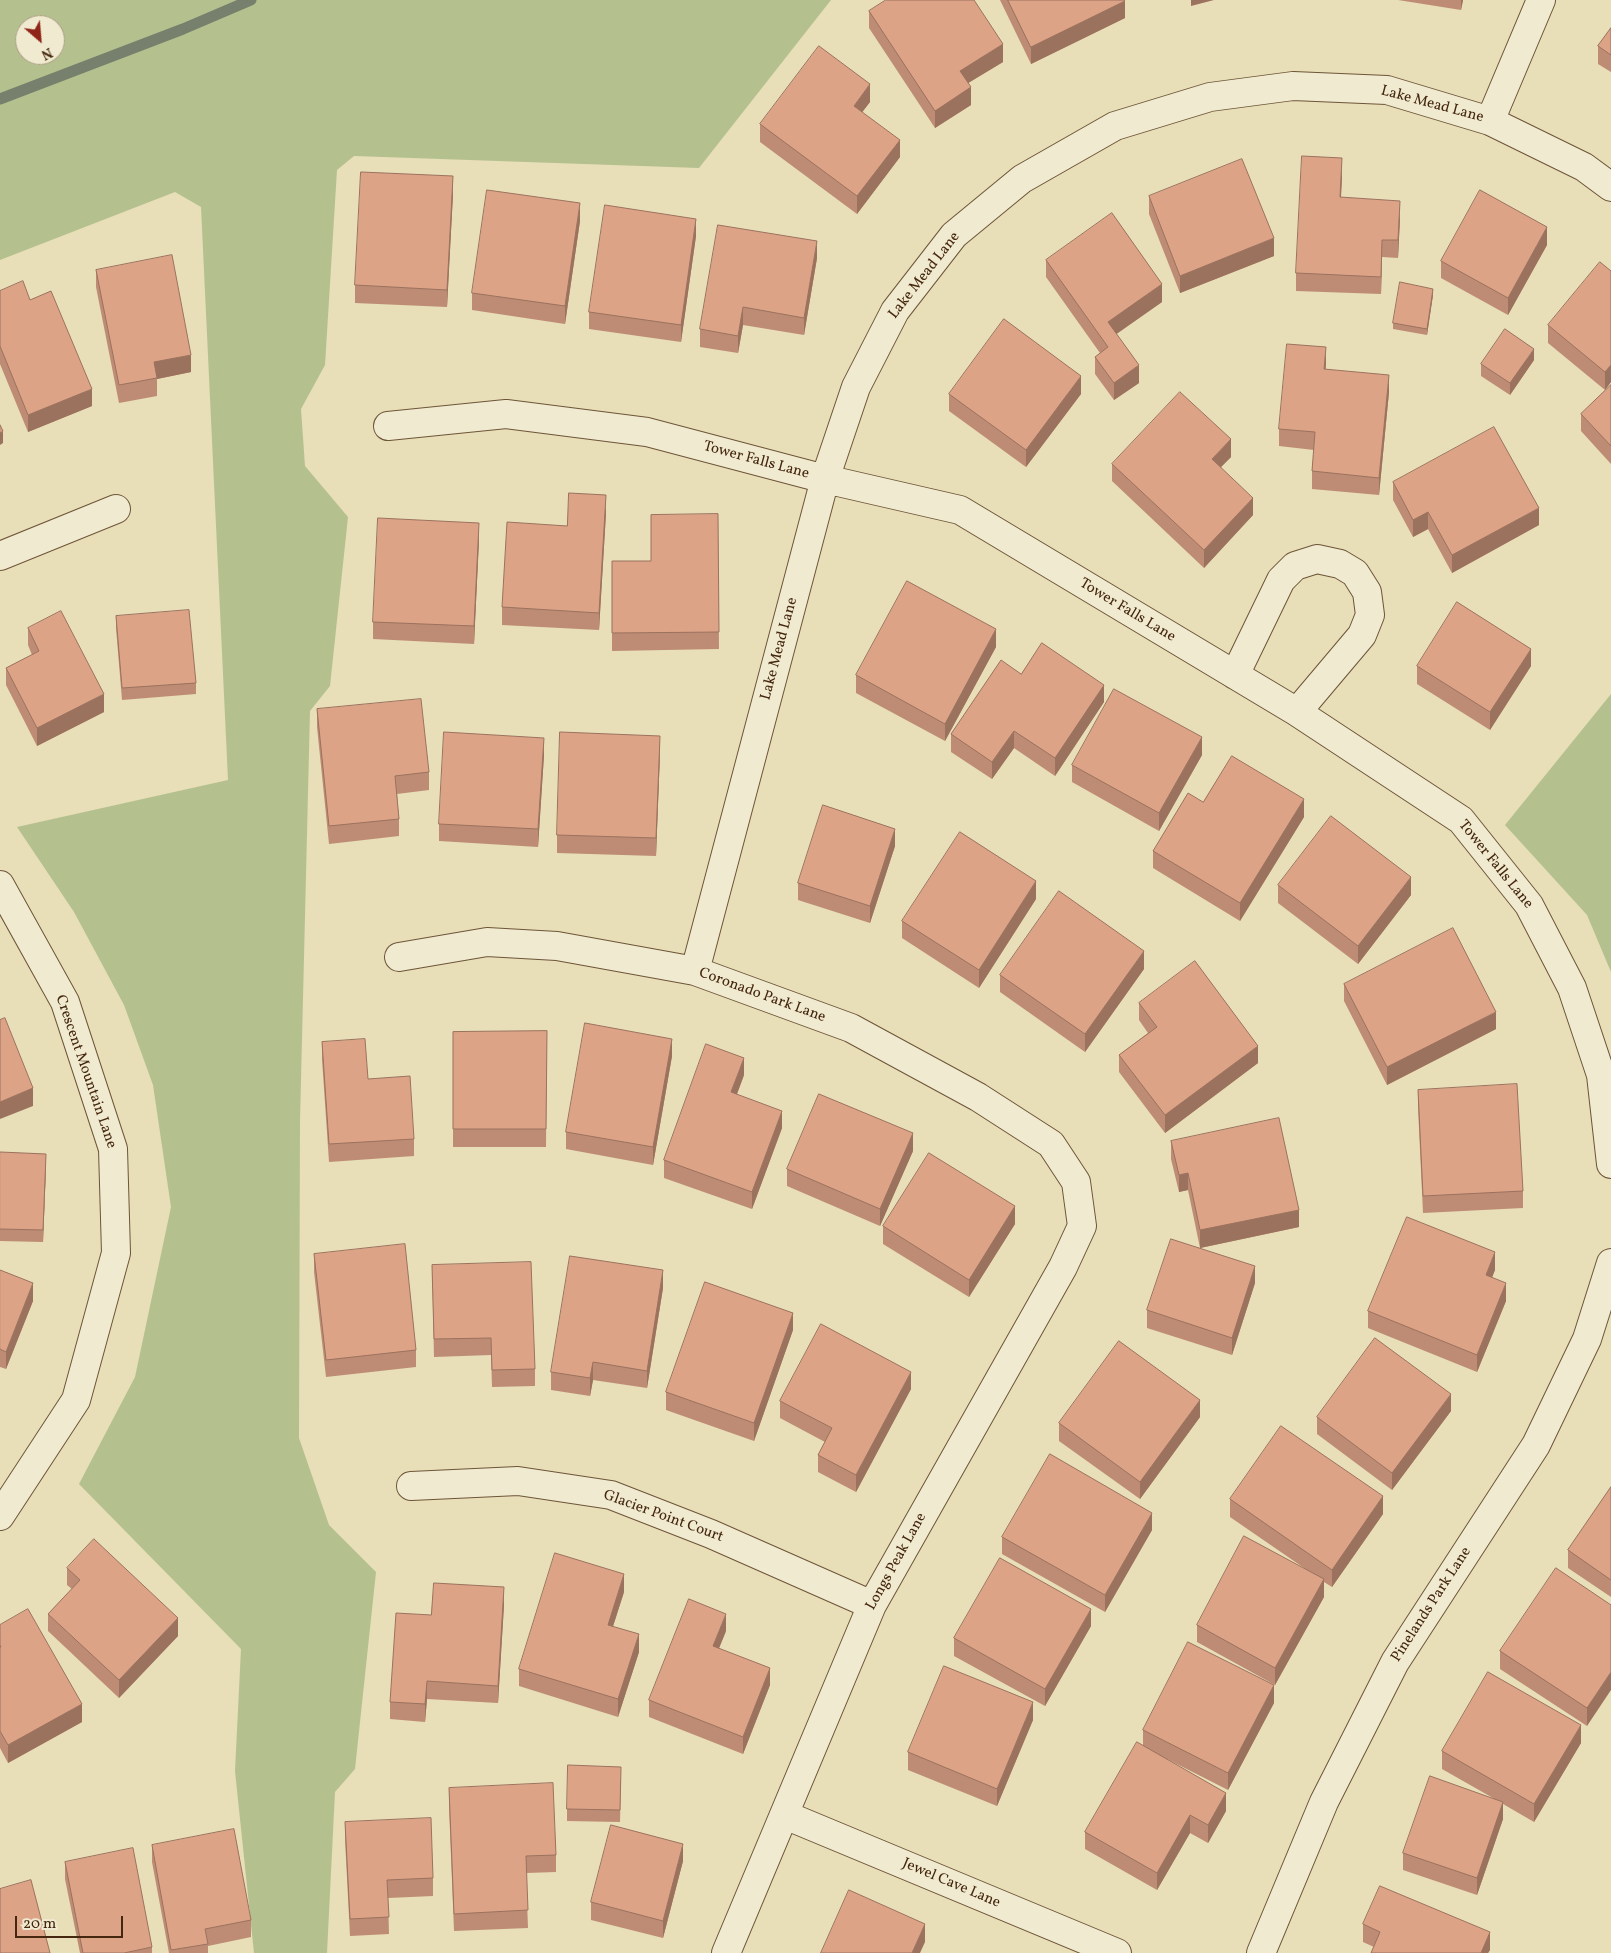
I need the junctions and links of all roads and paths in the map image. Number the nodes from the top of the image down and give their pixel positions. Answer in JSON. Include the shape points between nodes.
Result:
{"nodes":[{"id":1,"x":1541,"y":0,"type":"edge"},
{"id":2,"x":1490,"y":121,"type":"junction"},
{"id":3,"x":1611,"y":187,"type":"edge"},
{"id":4,"x":388,"y":426,"type":"dead end"},
{"id":5,"x":825,"y":479,"type":"junction"},
{"id":6,"x":116,"y":509,"type":"dead end"},
{"id":7,"x":0,"y":556,"type":"edge"},
{"id":8,"x":1235,"y":675,"type":"junction"},
{"id":9,"x":1297,"y":712,"type":"junction"},
{"id":10,"x":0,"y":885,"type":"edge"},
{"id":11,"x":399,"y":957,"type":"dead end"},
{"id":12,"x":695,"y":972,"type":"junction"},
{"id":13,"x":1611,"y":1164,"type":"edge"},
{"id":14,"x":1076,"y":1182,"type":"joint"},
{"id":15,"x":1611,"y":1263,"type":"edge"},
{"id":16,"x":411,"y":1486,"type":"dead end"},
{"id":17,"x":0,"y":1516,"type":"edge"},
{"id":18,"x":872,"y":1605,"type":"junction"},
{"id":19,"x":785,"y":1815,"type":"junction"},
{"id":20,"x":726,"y":1953,"type":"edge"},
{"id":21,"x":1117,"y":1953,"type":"edge"},
{"id":22,"x":1261,"y":1953,"type":"edge"}],
"edges":[{"from":1,"to":2,"type":"street"},
{"from":2,"to":3,"type":"street","name":"Lake Mead Lane","via":[[1584,167]]},
{"from":2,"to":5,"type":"street","name":"Lake Mead Lane","via":[[1387,90],[1293,86],[1210,97],[1115,126],[1022,179],[954,235],[895,311],[856,387]]},
{"from":4,"to":5,"type":"street","name":"Tower Falls Lane","via":[[506,414],[647,432]]},
{"from":5,"to":8,"type":"street","name":"Tower Falls Lane","via":[[960,510]]},
{"from":5,"to":12,"type":"street","name":"Lake Mead Lane"},
{"from":6,"to":7,"type":"street"},
{"from":8,"to":9,"type":"street","name":"Tower Falls Lane"},
{"from":8,"to":9,"type":"street","via":[[1281,580],[1295,566],[1317,559],[1340,564],[1355,573],[1367,592],[1370,615],[1362,635]]},
{"from":9,"to":13,"type":"street","name":"Tower Falls Lane","via":[[1461,820],[1529,905],[1572,988],[1601,1075]]},
{"from":10,"to":17,"type":"street","name":"Crescent Mountain Lane","via":[[65,1002],[113,1149],[116,1253],[76,1400]]},
{"from":11,"to":12,"type":"street","name":"Coronado Park Lane","via":[[487,942],[557,946]]},
{"from":12,"to":14,"type":"street","name":"Coronado Park Lane","via":[[851,1028],[978,1097],[1051,1144]]},
{"from":14,"to":18,"type":"street","name":"Longs Peak Lane","via":[[1082,1226],[1063,1267]]},
{"from":15,"to":22,"type":"street","name":"Pinelands Park Lane","via":[[1587,1339],[1536,1445],[1395,1662],[1324,1802]]},
{"from":16,"to":18,"type":"street","name":"Glacier Point Court","via":[[518,1481],[611,1495],[711,1534]]},
{"from":18,"to":19,"type":"street","name":"Longs Peak Lane"},
{"from":19,"to":20,"type":"street","name":"Longs Peak Lane"},
{"from":19,"to":21,"type":"street","name":"Jewel Cave Lane"}]}
